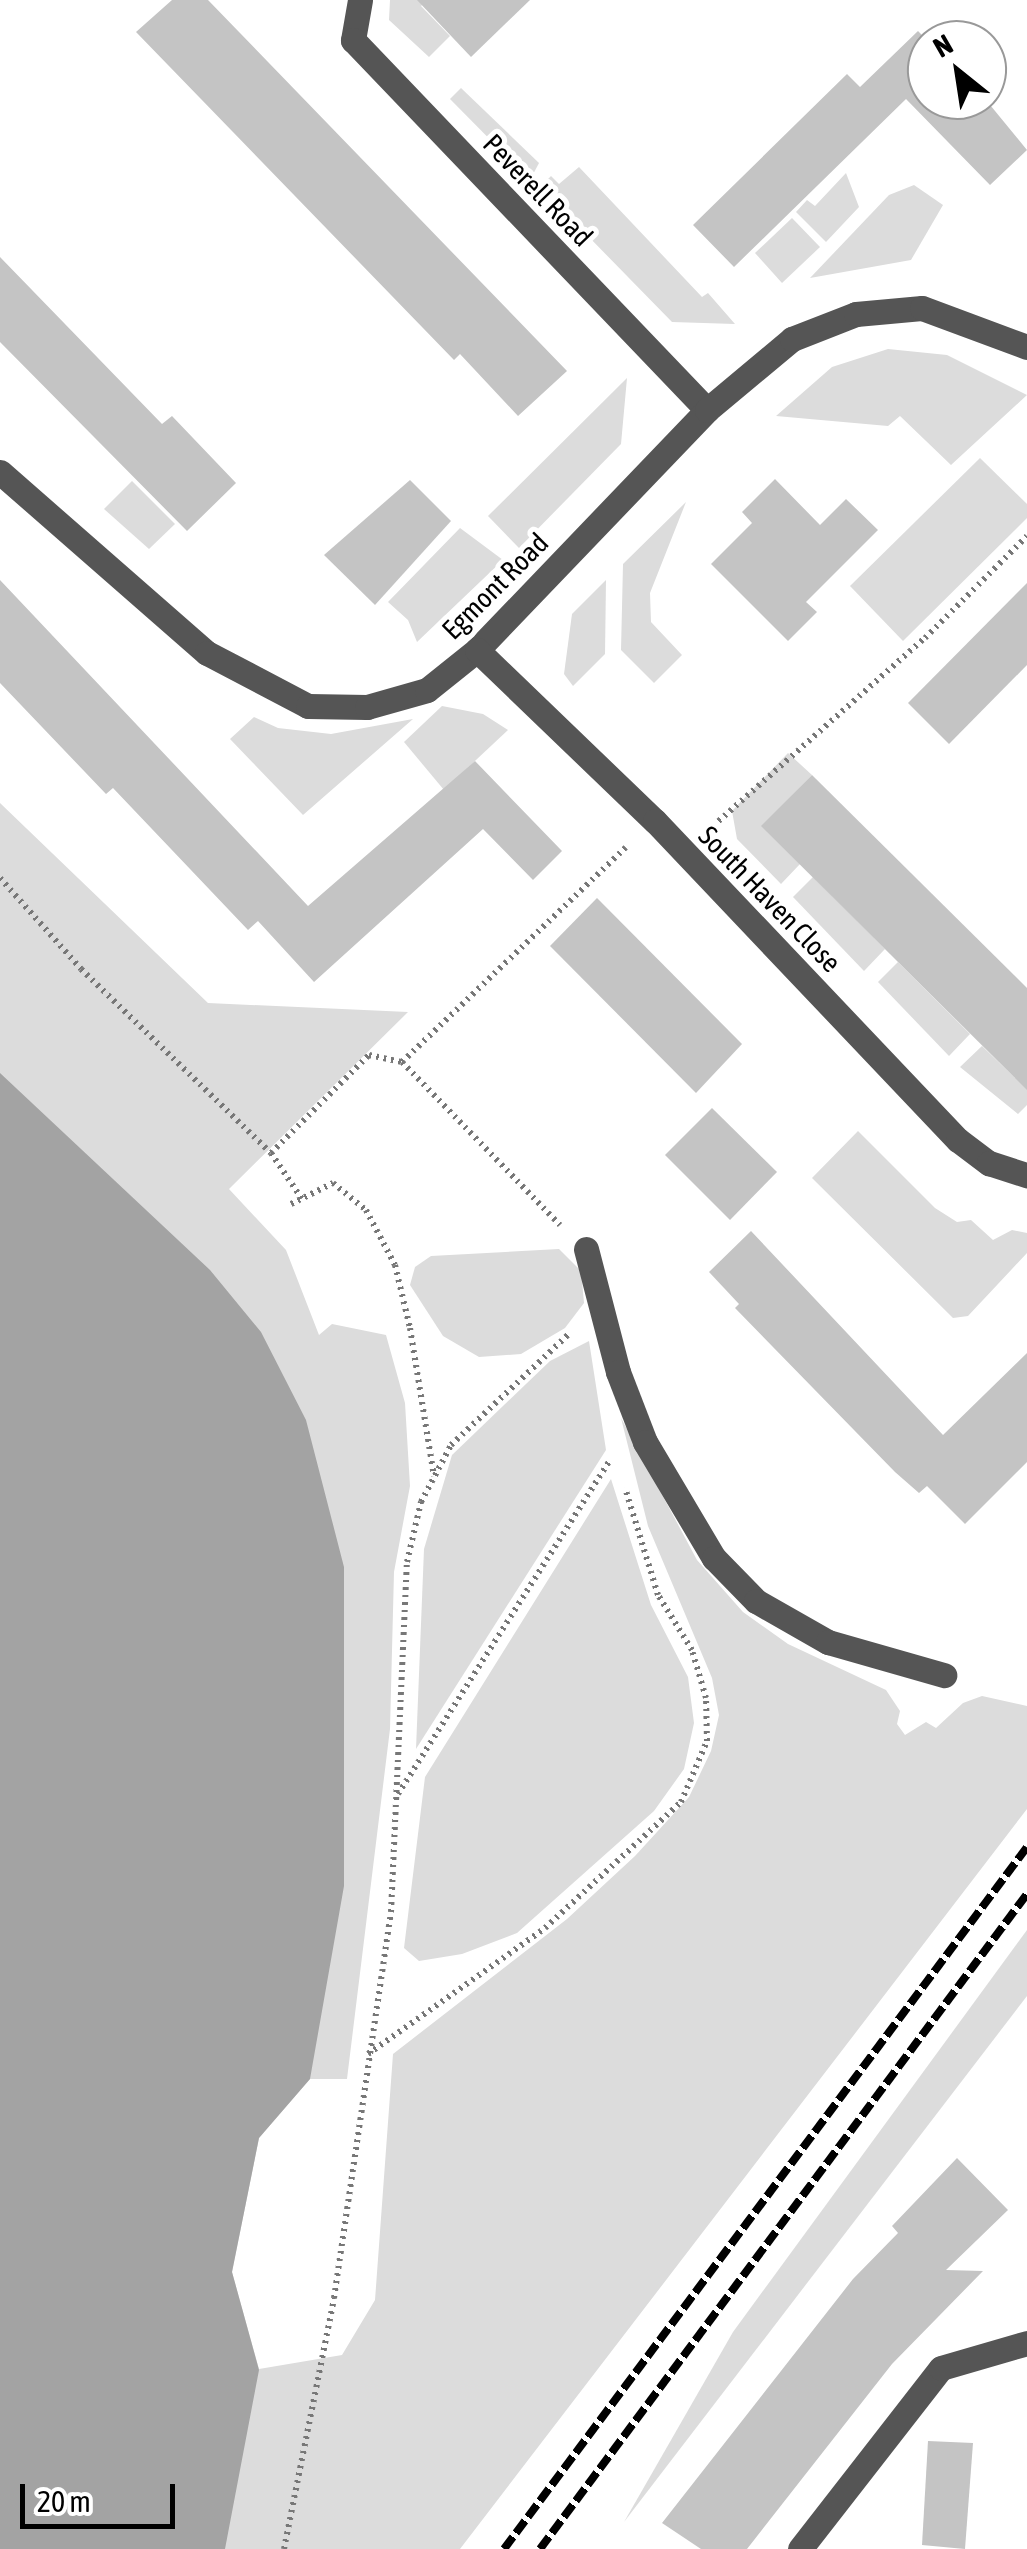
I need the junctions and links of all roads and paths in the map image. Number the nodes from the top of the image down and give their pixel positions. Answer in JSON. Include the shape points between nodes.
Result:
{"nodes":[{"id":1,"x":360,"y":0,"type":"edge"},
{"id":2,"x":1027,"y":347,"type":"edge"},
{"id":3,"x":708,"y":410,"type":"junction"},
{"id":4,"x":0,"y":472,"type":"edge"},
{"id":5,"x":1027,"y":536,"type":"edge"},
{"id":6,"x":477,"y":650,"type":"junction"},
{"id":7,"x":654,"y":821,"type":"junction"},
{"id":8,"x":0,"y":878,"type":"edge"},
{"id":9,"x":402,"y":1062,"type":"junction"},
{"id":10,"x":271,"y":1153,"type":"junction"},
{"id":11,"x":1027,"y":1174,"type":"edge"},
{"id":12,"x":302,"y":1199,"type":"junction"},
{"id":13,"x":292,"y":1204,"type":"dead end"},
{"id":14,"x":586,"y":1249,"type":"joint"},
{"id":15,"x":580,"y":1325,"type":"dead end"},
{"id":16,"x":620,"y":1466,"type":"dead end"},
{"id":17,"x":434,"y":1477,"type":"junction"},
{"id":18,"x":623,"y":1482,"type":"dead end"},
{"id":19,"x":944,"y":1675,"type":"dead end"},
{"id":20,"x":397,"y":1796,"type":"junction"},
{"id":21,"x":368,"y":2054,"type":"junction"},
{"id":22,"x":1027,"y":2343,"type":"edge"},
{"id":23,"x":284,"y":2549,"type":"edge"},
{"id":24,"x":800,"y":2549,"type":"edge"}],
"edges":[{"from":1,"to":3,"type":"street","name":"Peverell Road","via":[[353,40]]},
{"from":2,"to":3,"type":"street","name":"Egmont Road","via":[[922,308],[856,314],[770,353]]},
{"from":3,"to":6,"type":"street","name":"Egmont Road"},
{"from":4,"to":6,"type":"street","name":"Egmont Road","via":[[207,653],[278,696],[340,709],[400,700],[427,690]]},
{"from":5,"to":7,"type":"path","via":[[720,826]]},
{"from":6,"to":7,"type":"street","name":"South Haven Close"},
{"from":7,"to":9,"type":"path"},
{"from":7,"to":11,"type":"street","name":"South Haven Close","via":[[958,1140],[990,1163]]},
{"from":8,"to":10,"type":"path","via":[[81,970]]},
{"from":9,"to":10,"type":"path","via":[[369,1055]]},
{"from":9,"to":14,"type":"path"},
{"from":10,"to":12,"type":"path"},
{"from":12,"to":13,"type":"path"},
{"from":12,"to":17,"type":"path","via":[[333,1183],[366,1210],[394,1265]]},
{"from":14,"to":19,"type":"street","via":[[618,1372],[645,1442],[714,1558],[756,1601],[828,1642]]},
{"from":15,"to":17,"type":"path","via":[[486,1408],[451,1445]]},
{"from":16,"to":20,"type":"path","via":[[616,1449]]},
{"from":17,"to":20,"type":"path","via":[[407,1562]]},
{"from":18,"to":21,"type":"path","via":[[658,1595],[692,1650],[706,1698],[707,1741],[681,1802],[544,1928]]},
{"from":20,"to":21,"type":"path","via":[[391,1912]]},
{"from":21,"to":23,"type":"path","via":[[334,2298]]},
{"from":22,"to":24,"type":"street","via":[[941,2368]]}]}
